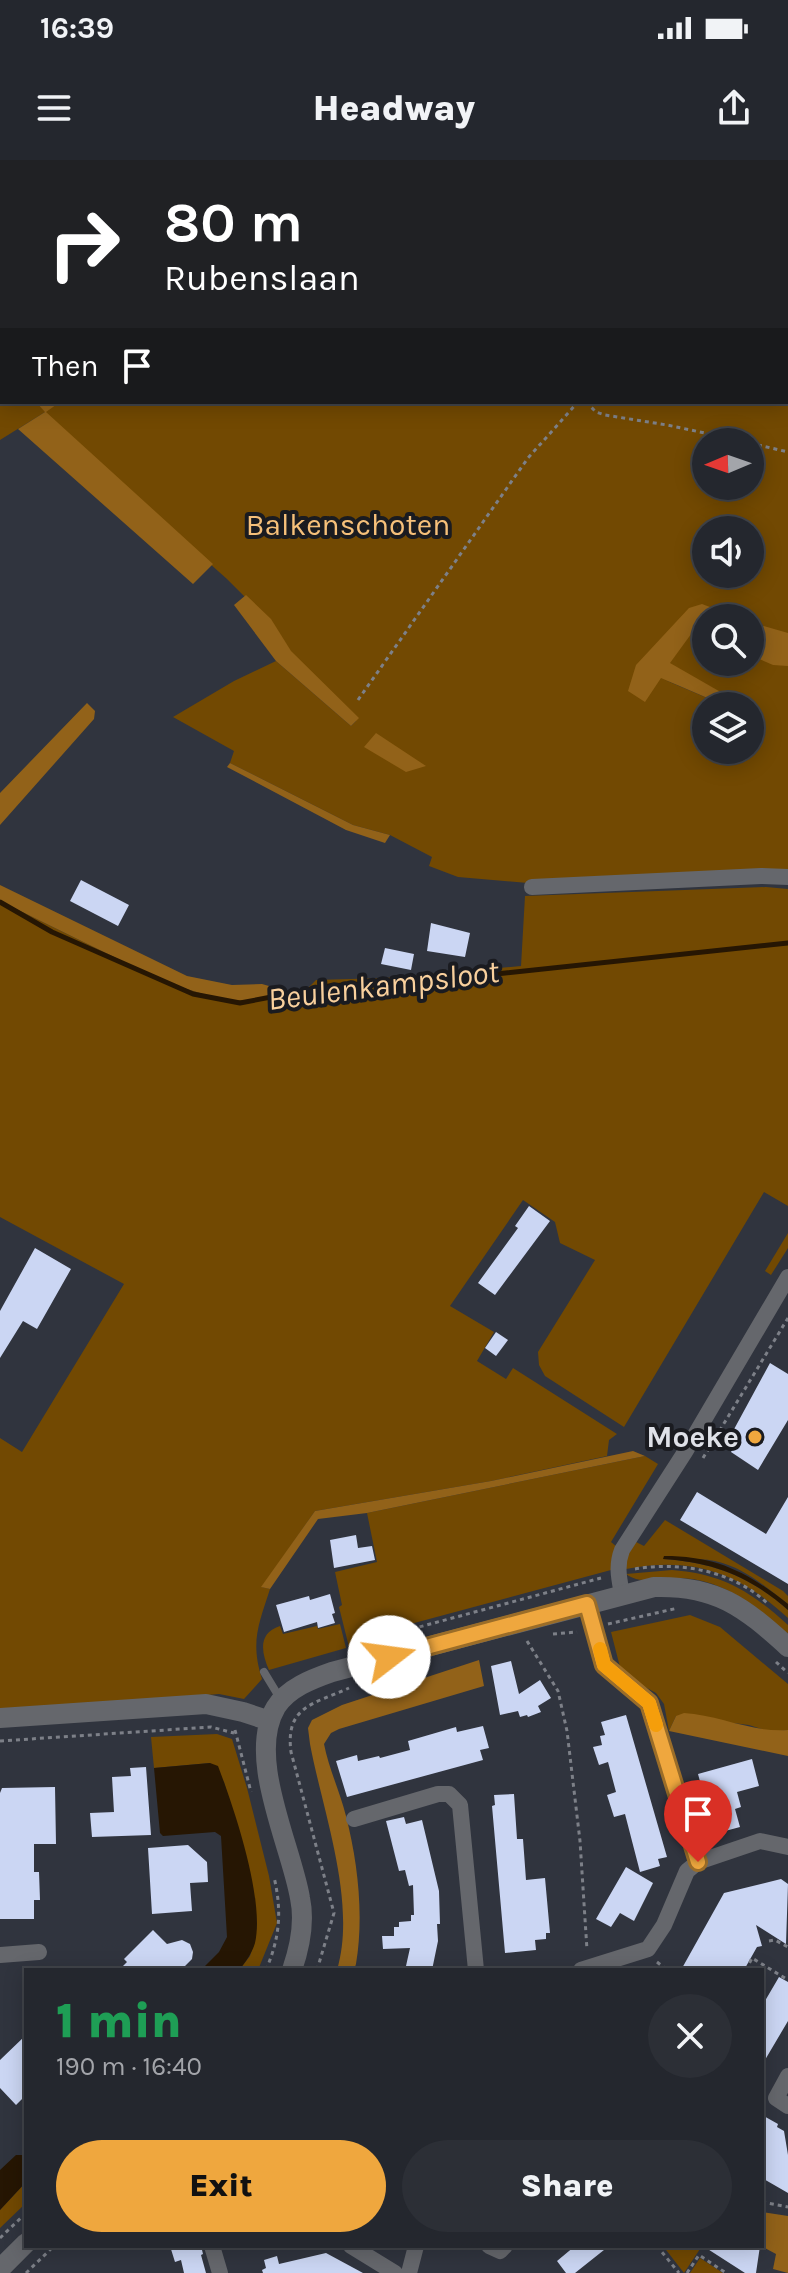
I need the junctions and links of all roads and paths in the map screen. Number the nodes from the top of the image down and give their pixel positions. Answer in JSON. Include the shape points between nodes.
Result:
{"nodes":[{"id":1,"x":576,"y":404,"type":"edge"},
{"id":2,"x":588,"y":404,"type":"edge"},
{"id":3,"x":692,"y":430,"type":"edge"},
{"id":4,"x":764,"y":446,"type":"edge"},
{"id":5,"x":788,"y":452,"type":"edge"},
{"id":6,"x":358,"y":700,"type":"dead end"},
{"id":7,"x":788,"y":877,"type":"edge"},
{"id":8,"x":532,"y":887,"type":"dead end"},
{"id":9,"x":788,"y":1277,"type":"edge"},
{"id":10,"x":788,"y":1318,"type":"edge"},
{"id":11,"x":701,"y":1460,"type":"dead end"},
{"id":12,"x":622,"y":1594,"type":"junction"},
{"id":13,"x":587,"y":1604,"type":"junction"},
{"id":14,"x":687,"y":1608,"type":"dead end"},
{"id":15,"x":594,"y":1628,"type":"junction"},
{"id":16,"x":548,"y":1634,"type":"dead end"},
{"id":17,"x":532,"y":1635,"type":"dead end"},
{"id":18,"x":782,"y":1655,"type":"edge"},
{"id":19,"x":264,"y":1672,"type":"dead end"},
{"id":20,"x":788,"y":1673,"type":"edge"},
{"id":21,"x":351,"y":1687,"type":"dead end"},
{"id":22,"x":282,"y":1701,"type":"junction"},
{"id":23,"x":0,"y":1718,"type":"edge"},
{"id":24,"x":270,"y":1721,"type":"junction"},
{"id":25,"x":0,"y":1741,"type":"edge"},
{"id":26,"x":252,"y":1796,"type":"dead end"},
{"id":27,"x":354,"y":1819,"type":"dead end"},
{"id":28,"x":788,"y":1847,"type":"edge"},
{"id":29,"x":692,"y":1867,"type":"junction"},
{"id":30,"x":273,"y":1873,"type":"dead end"},
{"id":31,"x":769,"y":1941,"type":"dead end"},
{"id":32,"x":788,"y":1947,"type":"edge"},
{"id":33,"x":39,"y":1952,"type":"dead end"},
{"id":34,"x":0,"y":1955,"type":"edge"},
{"id":35,"x":267,"y":1968,"type":"edge"},
{"id":36,"x":292,"y":1968,"type":"edge"},
{"id":37,"x":318,"y":1968,"type":"edge"},
{"id":38,"x":476,"y":1968,"type":"edge"},
{"id":39,"x":584,"y":1968,"type":"edge"},
{"id":40,"x":587,"y":1968,"type":"edge"},
{"id":41,"x":747,"y":1968,"type":"edge"},
{"id":42,"x":788,"y":1980,"type":"edge"},
{"id":43,"x":788,"y":2076,"type":"edge"},
{"id":44,"x":775,"y":2099,"type":"edge"},
{"id":45,"x":764,"y":2202,"type":"edge"},
{"id":46,"x":788,"y":2207,"type":"edge"},
{"id":47,"x":24,"y":2215,"type":"edge"},
{"id":48,"x":0,"y":2238,"type":"edge"},
{"id":49,"x":24,"y":2245,"type":"edge"},
{"id":50,"x":52,"y":2248,"type":"edge"},
{"id":51,"x":213,"y":2248,"type":"edge"},
{"id":52,"x":354,"y":2248,"type":"edge"},
{"id":53,"x":419,"y":2248,"type":"edge"},
{"id":54,"x":659,"y":2248,"type":"edge"},
{"id":55,"x":0,"y":2269,"type":"edge"},
{"id":56,"x":26,"y":2273,"type":"edge"},
{"id":57,"x":220,"y":2273,"type":"edge"},
{"id":58,"x":395,"y":2273,"type":"edge"},
{"id":59,"x":409,"y":2273,"type":"edge"},
{"id":60,"x":679,"y":2273,"type":"edge"},
{"id":61,"x":687,"y":2273,"type":"edge"},
{"id":62,"x":726,"y":2273,"type":"edge"}],
"edges":[{"from":1,"to":6,"type":"path","via":[[528,458]]},
{"from":2,"to":3,"type":"path","via":[[605,415]]},
{"from":4,"to":5,"type":"path"},
{"from":7,"to":8,"type":"street"},
{"from":9,"to":12,"type":"street","via":[[622,1550]]},
{"from":10,"to":11,"type":"path"},
{"from":12,"to":13,"type":"street"},
{"from":12,"to":18,"type":"street","via":[[665,1586],[710,1592],[751,1613]]},
{"from":13,"to":15,"type":"street"},
{"from":13,"to":22,"type":"street","via":[[332,1672],[309,1680]]},
{"from":14,"to":15,"type":"path"},
{"from":15,"to":16,"type":"path"},
{"from":15,"to":29,"type":"street","via":[[604,1665],[649,1703]]},
{"from":17,"to":39,"type":"path","via":[[524,1637],[558,1691],[567,1731],[585,1889]]},
{"from":18,"to":20,"type":"path"},
{"from":19,"to":22,"type":"lane"},
{"from":21,"to":37,"type":"path","via":[[299,1713],[289,1734],[334,1913]]},
{"from":22,"to":24,"type":"street"},
{"from":23,"to":24,"type":"street","via":[[206,1704]]},
{"from":24,"to":36,"type":"street","via":[[267,1765],[301,1900],[302,1926]]},
{"from":25,"to":26,"type":"path","via":[[211,1727],[234,1733]]},
{"from":27,"to":38,"type":"street","via":[[438,1794],[449,1794],[460,1805]]},
{"from":28,"to":29,"type":"street","via":[[760,1841]]},
{"from":29,"to":40,"type":"street","via":[[648,1949]]},
{"from":30,"to":35,"type":"path","via":[[280,1926]]},
{"from":31,"to":32,"type":"path"},
{"from":33,"to":34,"type":"street"},
{"from":41,"to":42,"type":"path","via":[[752,1958]]},
{"from":43,"to":44,"type":"street"},
{"from":45,"to":46,"type":"path"},
{"from":47,"to":48,"type":"path"},
{"from":49,"to":55,"type":"street"},
{"from":50,"to":56,"type":"path"},
{"from":51,"to":57,"type":"street"},
{"from":52,"to":58,"type":"street"},
{"from":53,"to":59,"type":"street"},
{"from":54,"to":60,"type":"path"},
{"from":61,"to":62,"type":"path","via":[[699,2255]]}]}
